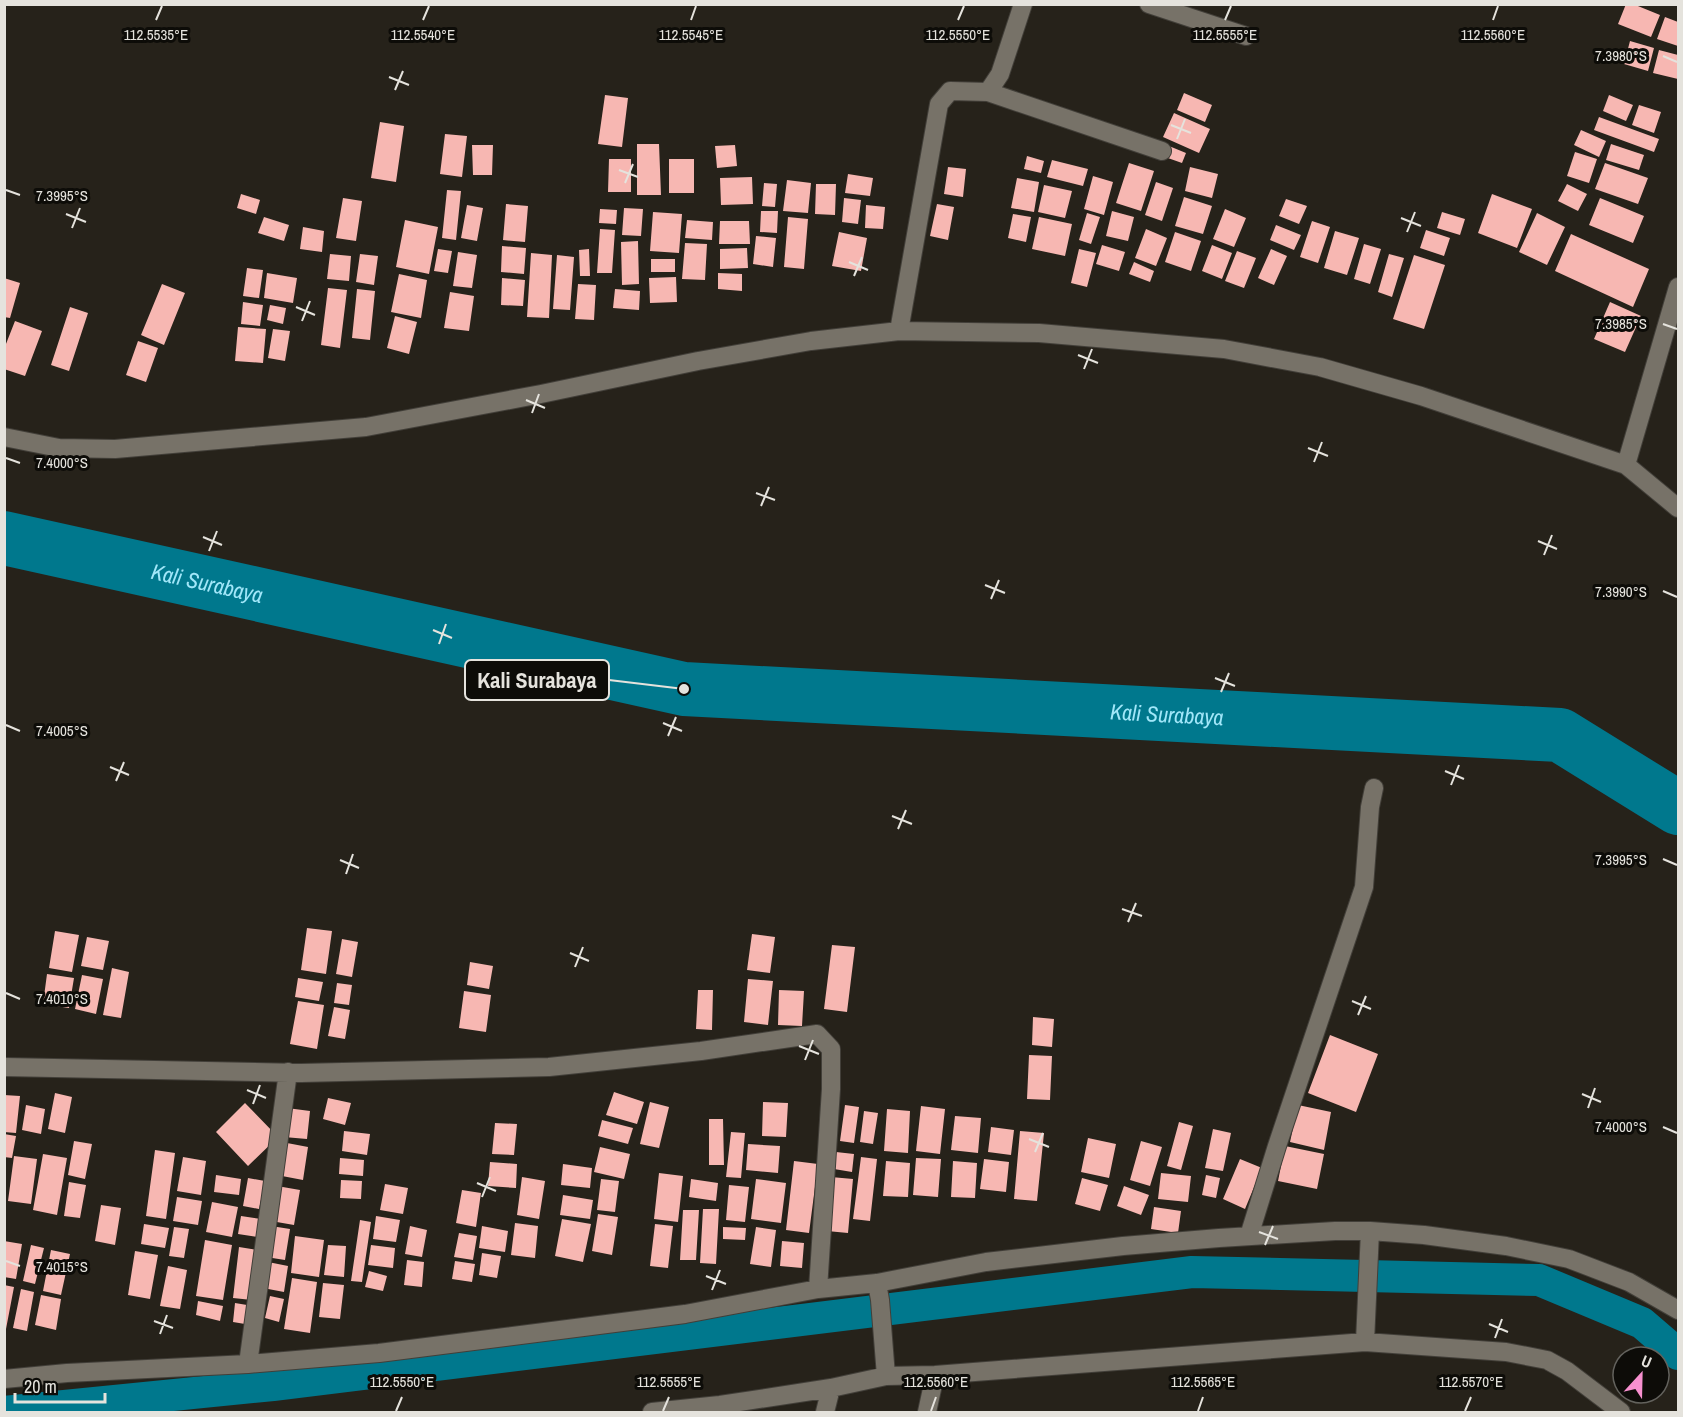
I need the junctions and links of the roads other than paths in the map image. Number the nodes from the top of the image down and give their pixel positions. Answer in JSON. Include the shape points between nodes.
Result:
{"nodes":[{"id":1,"x":1023,"y":4,"type":"edge"},
{"id":2,"x":1157,"y":6,"type":"edge"},
{"id":3,"x":1246,"y":36,"type":"dead end"},
{"id":4,"x":988,"y":92,"type":"junction"},
{"id":5,"x":1162,"y":152,"type":"dead end"},
{"id":6,"x":1678,"y":287,"type":"edge"},
{"id":7,"x":899,"y":332,"type":"junction"},
{"id":8,"x":4,"y":437,"type":"edge"},
{"id":9,"x":1626,"y":465,"type":"junction"},
{"id":10,"x":1678,"y":508,"type":"edge"},
{"id":11,"x":1374,"y":788,"type":"dead end"},
{"id":12,"x":4,"y":1067,"type":"edge"},
{"id":13,"x":288,"y":1072,"type":"junction"},
{"id":14,"x":1370,"y":1231,"type":"junction"},
{"id":15,"x":1249,"y":1236,"type":"junction"},
{"id":16,"x":818,"y":1289,"type":"junction"},
{"id":17,"x":879,"y":1291,"type":"junction"},
{"id":18,"x":1678,"y":1310,"type":"edge"},
{"id":19,"x":1366,"y":1333,"type":"junction"},
{"id":20,"x":248,"y":1364,"type":"junction"},
{"id":21,"x":934,"y":1375,"type":"junction"},
{"id":22,"x":886,"y":1376,"type":"junction"},
{"id":23,"x":4,"y":1379,"type":"edge"},
{"id":24,"x":831,"y":1388,"type":"junction"},
{"id":25,"x":652,"y":1413,"type":"edge"},
{"id":26,"x":825,"y":1413,"type":"edge"},
{"id":27,"x":927,"y":1413,"type":"edge"},
{"id":28,"x":1621,"y":1413,"type":"edge"}],
"edges":[{"from":1,"to":4,"type":"street","via":[[1000,74]]},
{"from":2,"to":3,"type":"street"},
{"from":4,"to":5,"type":"street"},
{"from":4,"to":7,"type":"street","via":[[950,91],[939,104]]},
{"from":6,"to":9,"type":"street"},
{"from":7,"to":8,"type":"street","via":[[811,341],[698,361],[366,427],[115,449],[59,448]]},
{"from":7,"to":9,"type":"street","via":[[1039,333],[1224,349],[1320,367],[1421,396]]},
{"from":9,"to":10,"type":"street"},
{"from":11,"to":15,"type":"street","via":[[1364,888]]},
{"from":12,"to":13,"type":"street"},
{"from":13,"to":16,"type":"street","via":[[549,1067],[818,1034],[831,1049],[831,1079]]},
{"from":13,"to":20,"type":"street"},
{"from":14,"to":15,"type":"street"},
{"from":14,"to":18,"type":"street","via":[[1506,1246],[1569,1259],[1629,1282]]},
{"from":14,"to":19,"type":"street"},
{"from":15,"to":17,"type":"street","via":[[986,1262]]},
{"from":16,"to":17,"type":"street"},
{"from":16,"to":20,"type":"street","via":[[686,1314],[379,1353]]},
{"from":17,"to":22,"type":"street"},
{"from":19,"to":21,"type":"street"},
{"from":19,"to":28,"type":"street","via":[[1547,1360]]},
{"from":20,"to":23,"type":"street"},
{"from":21,"to":22,"type":"street"},
{"from":21,"to":27,"type":"street"},
{"from":22,"to":24,"type":"street"},
{"from":24,"to":25,"type":"street"},
{"from":24,"to":26,"type":"street"}]}
